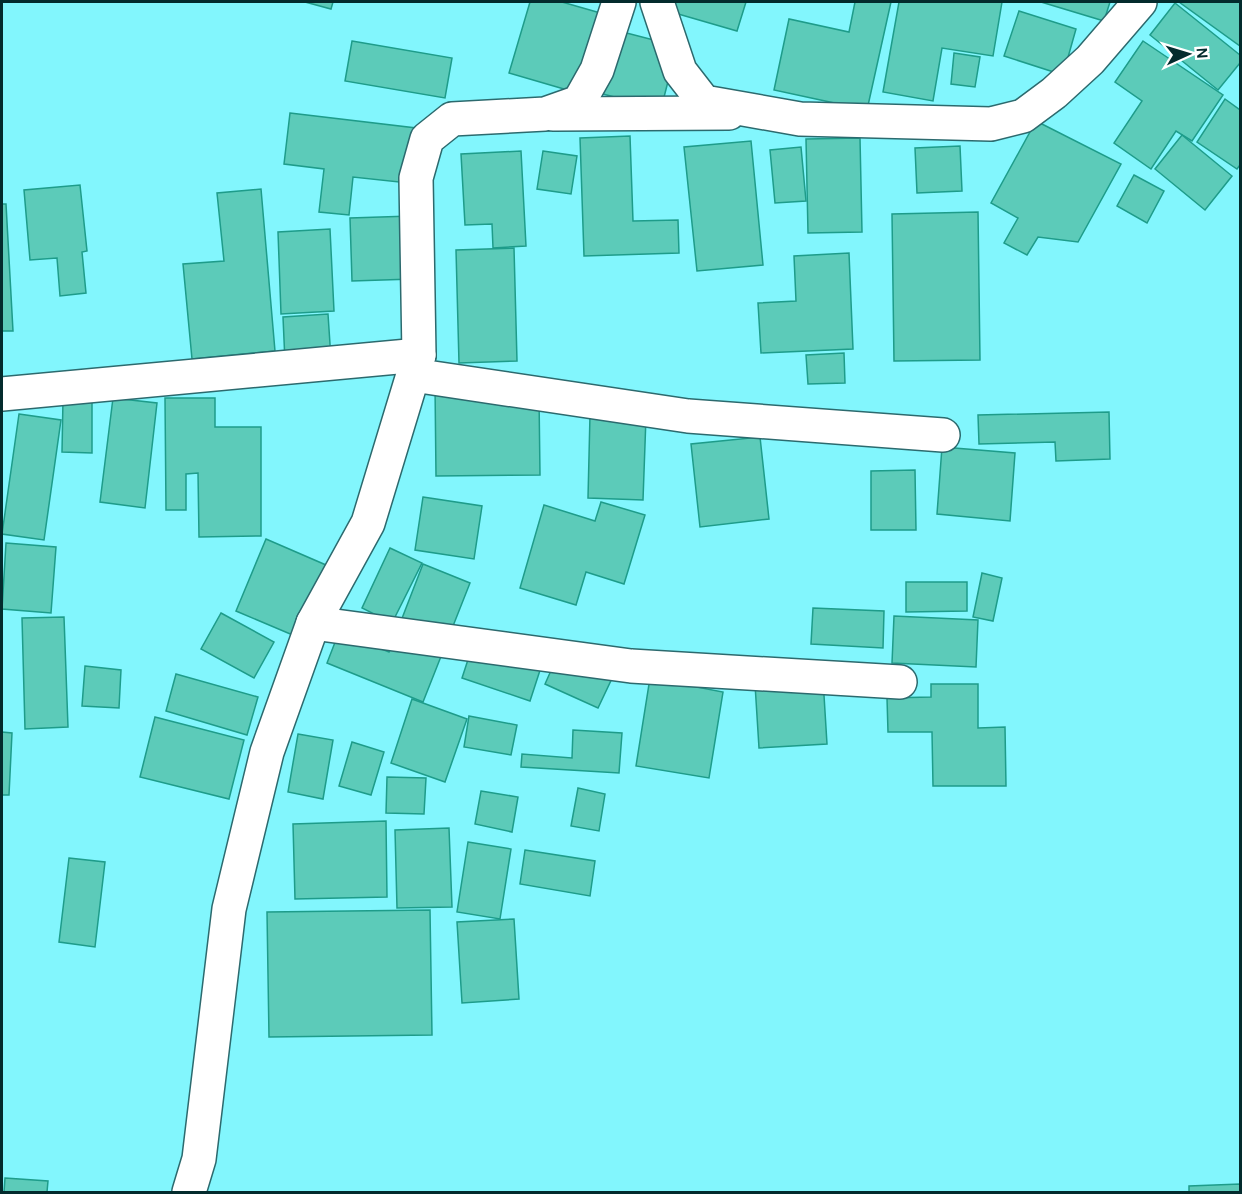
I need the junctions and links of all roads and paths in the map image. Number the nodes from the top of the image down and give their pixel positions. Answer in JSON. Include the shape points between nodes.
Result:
{"nodes":[{"id":1,"x":619,"y":2,"type":"edge"},
{"id":2,"x":657,"y":2,"type":"edge"},
{"id":3,"x":1140,"y":2,"type":"edge"},
{"id":4,"x":753,"y":112,"type":"junction"},
{"id":5,"x":545,"y":114,"type":"junction"},
{"id":6,"x":416,"y":365,"type":"junction"},
{"id":7,"x":2,"y":394,"type":"edge"},
{"id":8,"x":944,"y":435,"type":"dead end"},
{"id":9,"x":313,"y":623,"type":"junction"},
{"id":10,"x":900,"y":682,"type":"dead end"},
{"id":11,"x":189,"y":1192,"type":"edge"}],
"edges":[{"from":1,"to":5,"type":"street","via":[[597,70],[579,102]]},
{"from":2,"to":4,"type":"street","via":[[680,71],[704,102]]},
{"from":3,"to":4,"type":"street","via":[[1090,60],[1023,116],[992,124],[939,124],[800,119]]},
{"from":4,"to":5,"type":"street"},
{"from":5,"to":6,"type":"street","via":[[452,119],[427,139],[416,178]]},
{"from":6,"to":7,"type":"street"},
{"from":6,"to":8,"type":"street","via":[[688,416]]},
{"from":6,"to":9,"type":"street","via":[[368,524]]},
{"from":9,"to":10,"type":"street","via":[[631,666]]},
{"from":9,"to":11,"type":"street","via":[[267,752],[229,909],[199,1159]]}]}
